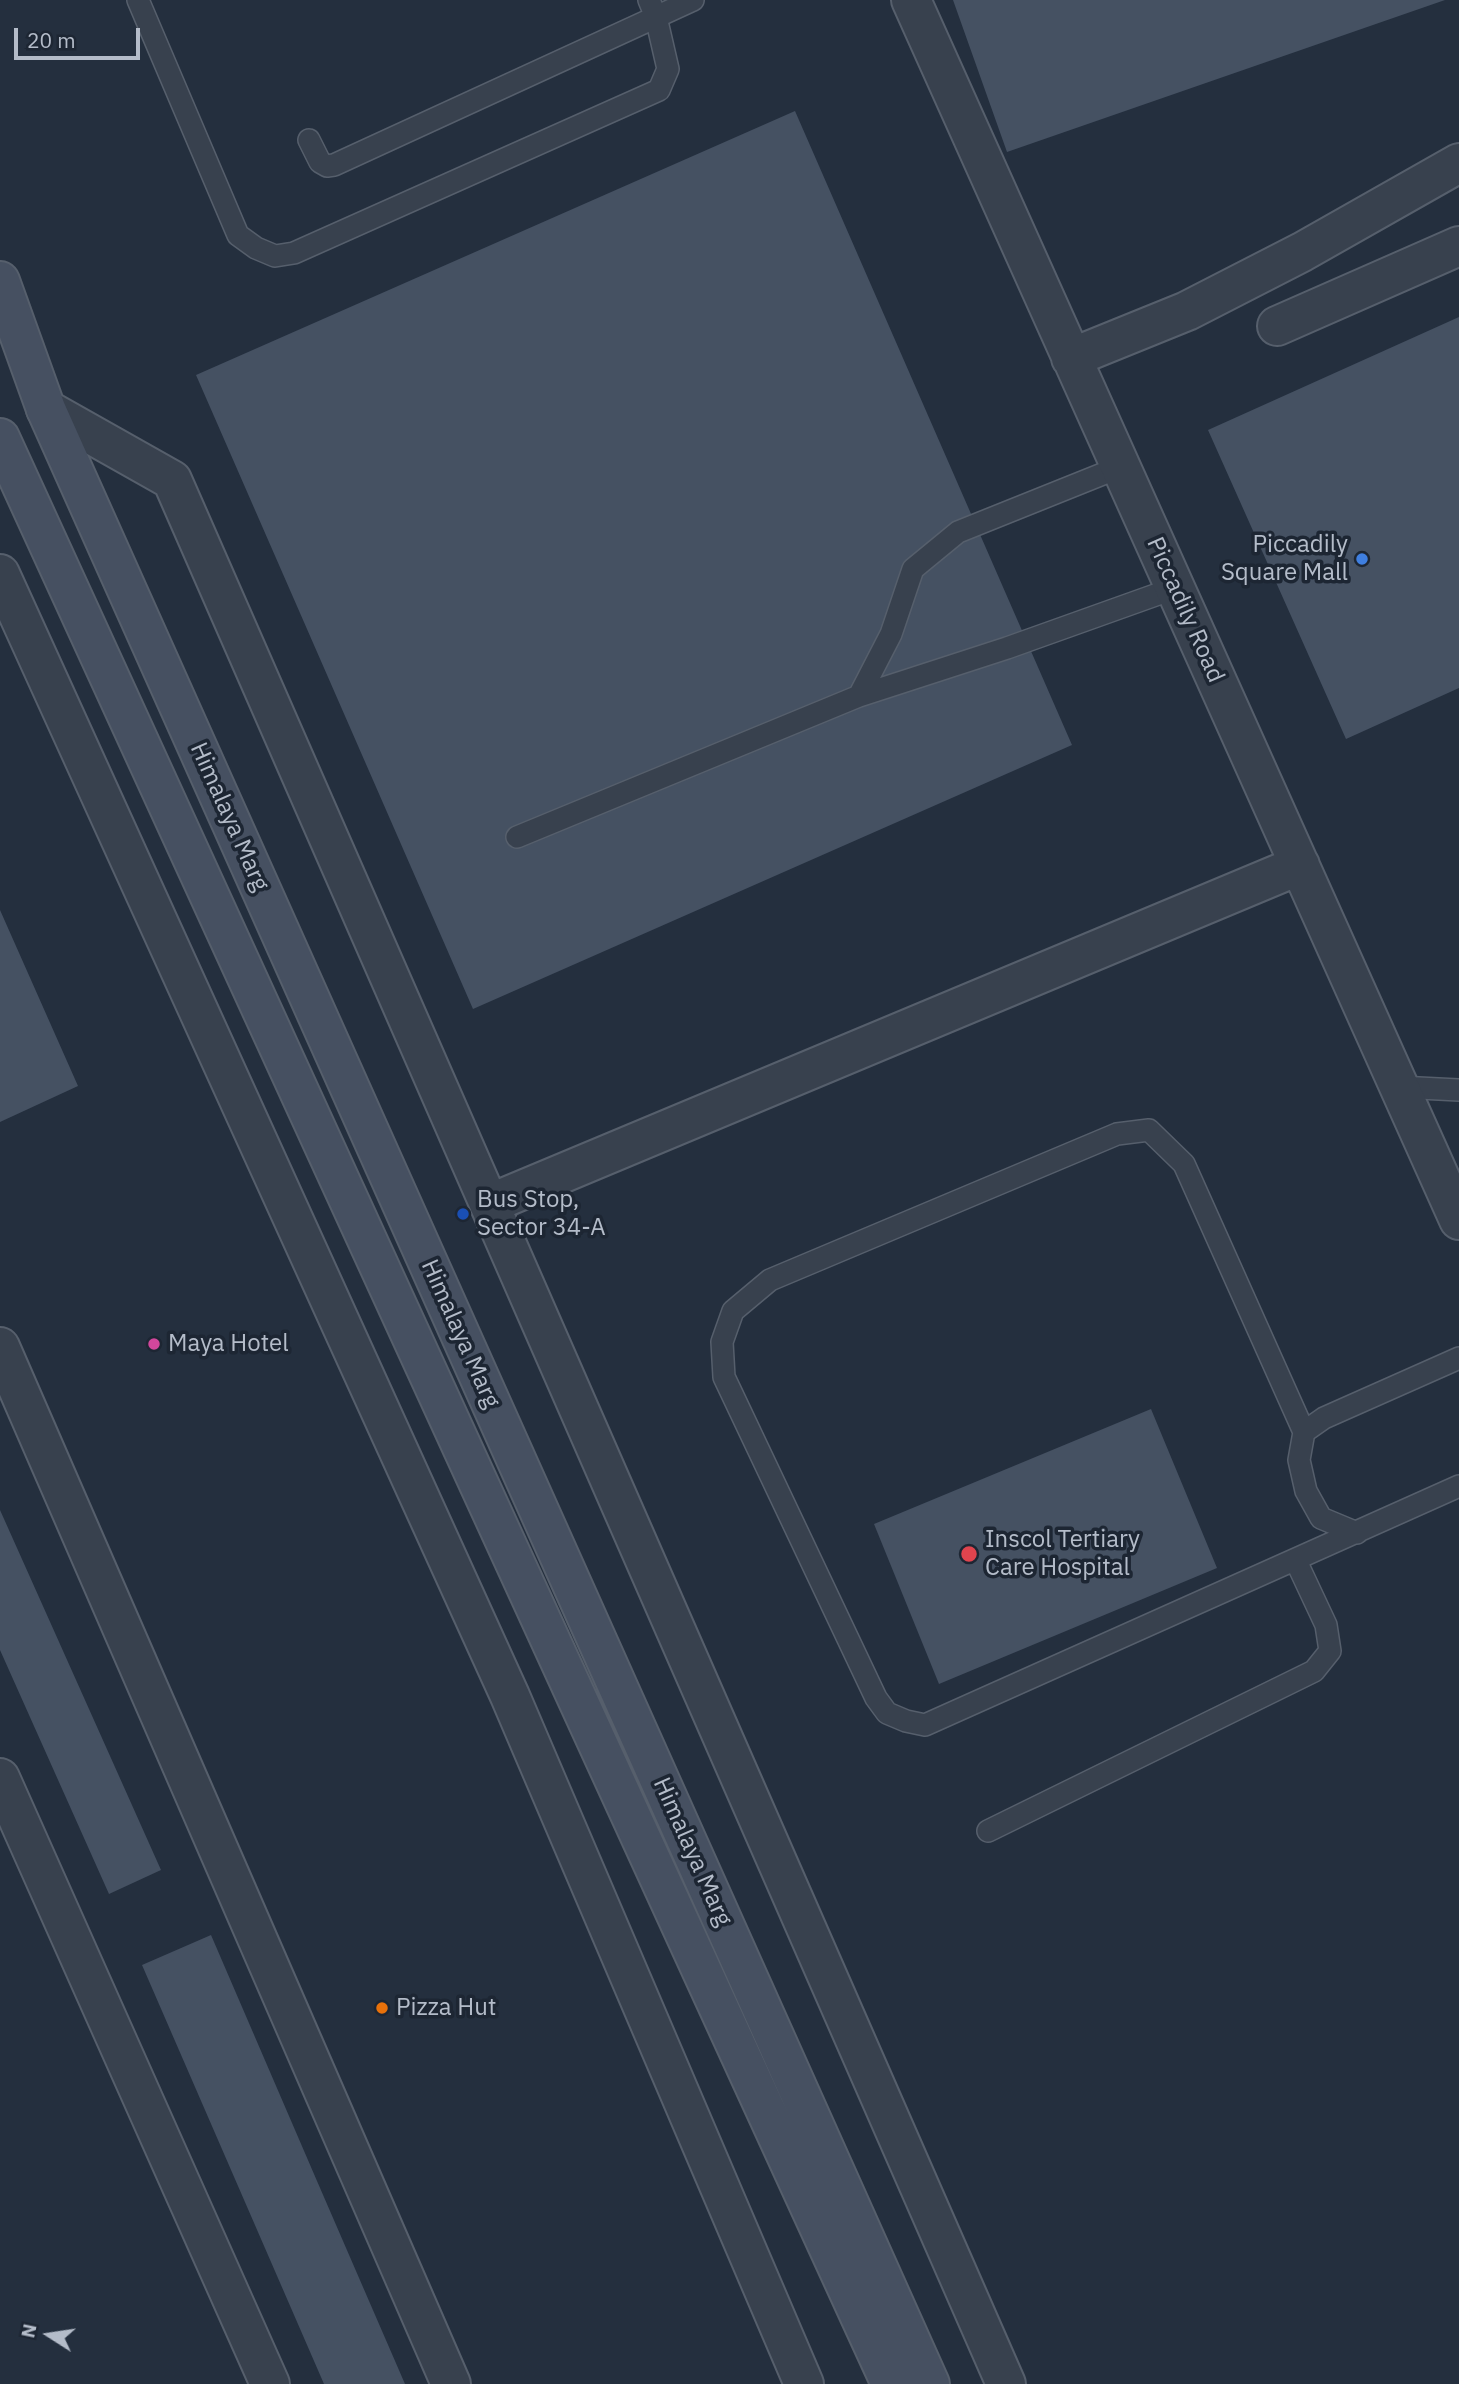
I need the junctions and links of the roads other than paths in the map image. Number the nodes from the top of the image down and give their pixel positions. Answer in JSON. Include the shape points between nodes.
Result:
{"nodes":[{"id":1,"x":138,"y":0,"type":"edge"},
{"id":2,"x":694,"y":0,"type":"edge"},
{"id":3,"x":911,"y":0,"type":"edge"},
{"id":4,"x":653,"y":9,"type":"edge"},
{"id":5,"x":309,"y":140,"type":"dead end"},
{"id":6,"x":1459,"y":163,"type":"edge"},
{"id":7,"x":1459,"y":246,"type":"edge"},
{"id":8,"x":0,"y":281,"type":"edge"},
{"id":9,"x":1276,"y":326,"type":"dead end"},
{"id":10,"x":1071,"y":358,"type":"junction"},
{"id":11,"x":46,"y":408,"type":"junction"},
{"id":12,"x":0,"y":438,"type":"edge"},
{"id":13,"x":1121,"y":467,"type":"junction"},
{"id":14,"x":0,"y":574,"type":"edge"},
{"id":15,"x":1175,"y":589,"type":"junction"},
{"id":16,"x":859,"y":696,"type":"junction"},
{"id":17,"x":517,"y":837,"type":"dead end"},
{"id":18,"x":1300,"y":865,"type":"junction"},
{"id":19,"x":1399,"y":1087,"type":"junction"},
{"id":20,"x":1459,"y":1090,"type":"edge"},
{"id":21,"x":489,"y":1204,"type":"junction"},
{"id":22,"x":1459,"y":1220,"type":"edge"},
{"id":23,"x":0,"y":1346,"type":"edge"},
{"id":24,"x":1459,"y":1358,"type":"edge"},
{"id":25,"x":1304,"y":1432,"type":"junction"},
{"id":26,"x":1459,"y":1486,"type":"edge"},
{"id":27,"x":1357,"y":1533,"type":"junction"},
{"id":28,"x":1296,"y":1561,"type":"junction"},
{"id":29,"x":0,"y":1779,"type":"edge"},
{"id":30,"x":988,"y":1831,"type":"dead end"},
{"id":31,"x":270,"y":2384,"type":"edge"},
{"id":32,"x":451,"y":2384,"type":"edge"},
{"id":33,"x":804,"y":2384,"type":"edge"},
{"id":34,"x":891,"y":2384,"type":"edge"},
{"id":35,"x":930,"y":2384,"type":"edge"},
{"id":36,"x":1006,"y":2384,"type":"edge"}],
"edges":[{"from":1,"to":4,"type":"lane","via":[[238,235],[275,256],[294,253],[659,90],[668,69]]},
{"from":2,"to":4,"type":"lane"},
{"from":3,"to":10,"type":"street","name":"Piccadily Road"},
{"from":4,"to":5,"type":"lane","via":[[334,165],[320,162]]},
{"from":6,"to":10,"type":"street","via":[[1186,311]]},
{"from":7,"to":9,"type":"street"},
{"from":8,"to":11,"type":"main road","name":"Himalaya Marg"},
{"from":10,"to":13,"type":"street","name":"Piccadily Road"},
{"from":11,"to":21,"type":"street","via":[[172,481]]},
{"from":11,"to":35,"type":"main road","name":"Himalaya Marg"},
{"from":12,"to":34,"type":"main road","name":"Himalaya Marg"},
{"from":13,"to":15,"type":"street","name":"Piccadily Road"},
{"from":13,"to":16,"type":"lane","via":[[958,532],[913,569],[891,634]]},
{"from":14,"to":33,"type":"street","via":[[510,1696]]},
{"from":15,"to":16,"type":"lane"},
{"from":15,"to":18,"type":"street","name":"Piccadily Road"},
{"from":16,"to":17,"type":"lane"},
{"from":18,"to":19,"type":"street","name":"Piccadily Road"},
{"from":18,"to":21,"type":"street"},
{"from":19,"to":20,"type":"lane"},
{"from":19,"to":22,"type":"street","name":"Piccadily Road"},
{"from":21,"to":36,"type":"street"},
{"from":23,"to":32,"type":"street"},
{"from":24,"to":25,"type":"lane","via":[[1324,1418]]},
{"from":25,"to":27,"type":"lane","via":[[1299,1460],[1306,1491],[1321,1518]]},
{"from":25,"to":28,"type":"lane","via":[[1184,1164],[1149,1130],[1117,1135],[770,1280],[733,1311],[722,1342],[723,1377],[876,1698],[887,1713],[906,1721],[925,1725]]},
{"from":26,"to":27,"type":"lane"},
{"from":27,"to":28,"type":"lane"},
{"from":28,"to":30,"type":"lane","via":[[1326,1625],[1329,1651],[1314,1671]]},
{"from":29,"to":31,"type":"street"}]}
